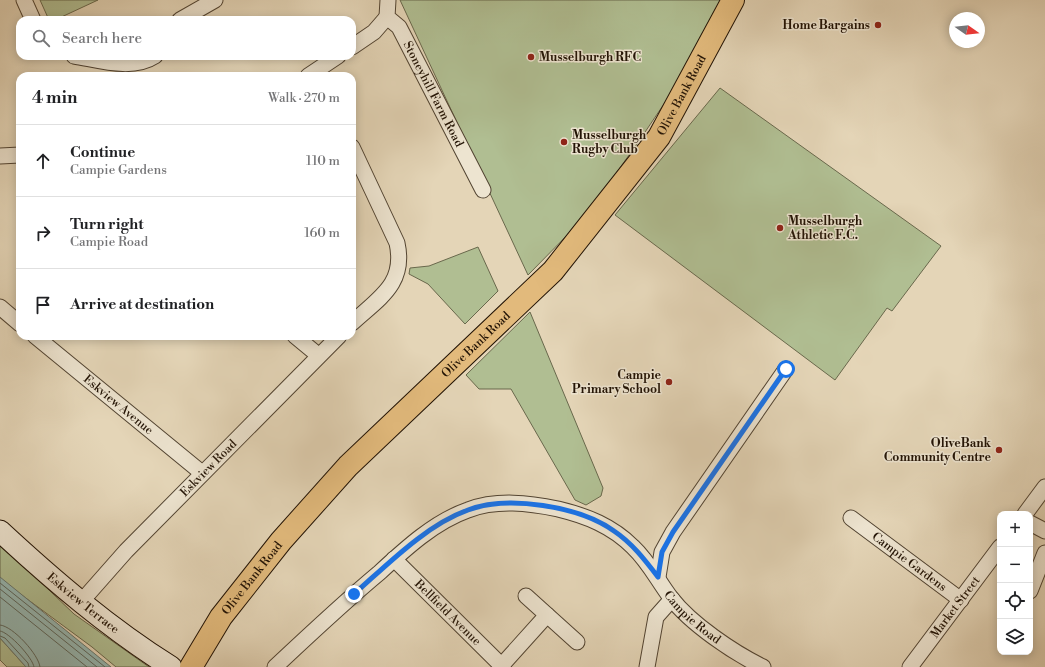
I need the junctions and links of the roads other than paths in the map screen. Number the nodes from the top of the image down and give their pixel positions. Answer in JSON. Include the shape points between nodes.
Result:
{"nodes":[{"id":1,"x":24,"y":0,"type":"edge"},
{"id":2,"x":215,"y":0,"type":"edge"},
{"id":3,"x":388,"y":0,"type":"edge"},
{"id":4,"x":733,"y":0,"type":"edge"},
{"id":5,"x":32,"y":16,"type":"edge"},
{"id":6,"x":187,"y":16,"type":"edge"},
{"id":7,"x":387,"y":17,"type":"junction"},
{"id":8,"x":356,"y":43,"type":"edge"},
{"id":9,"x":98,"y":60,"type":"edge"},
{"id":10,"x":144,"y":60,"type":"edge"},
{"id":11,"x":333,"y":60,"type":"edge"},
{"id":12,"x":317,"y":72,"type":"edge"},
{"id":13,"x":16,"y":155,"type":"edge"},
{"id":14,"x":0,"y":156,"type":"edge"},
{"id":15,"x":356,"y":156,"type":"edge"},
{"id":16,"x":483,"y":190,"type":"dead end"},
{"id":17,"x":0,"y":308,"type":"edge"},
{"id":18,"x":356,"y":319,"type":"edge"},
{"id":19,"x":16,"y":321,"type":"edge"},
{"id":20,"x":40,"y":340,"type":"edge"},
{"id":21,"x":300,"y":340,"type":"edge"},
{"id":22,"x":335,"y":340,"type":"edge"},
{"id":23,"x":318,"y":355,"type":"junction"},
{"id":24,"x":786,"y":369,"type":"dead end"},
{"id":25,"x":202,"y":473,"type":"junction"},
{"id":26,"x":1045,"y":487,"type":"edge"},
{"id":27,"x":1027,"y":511,"type":"edge"},
{"id":28,"x":859,"y":519,"type":"dead end"},
{"id":29,"x":1033,"y":525,"type":"edge"},
{"id":30,"x":0,"y":531,"type":"edge"},
{"id":31,"x":1045,"y":531,"type":"edge"},
{"id":32,"x":997,"y":551,"type":"edge"},
{"id":33,"x":1045,"y":553,"type":"edge"},
{"id":34,"x":394,"y":559,"type":"junction"},
{"id":35,"x":658,"y":577,"type":"junction"},
{"id":36,"x":1033,"y":583,"type":"edge"},
{"id":37,"x":526,"y":596,"type":"dead end"},
{"id":38,"x":672,"y":599,"type":"junction"},
{"id":39,"x":961,"y":600,"type":"junction"},
{"id":40,"x":81,"y":602,"type":"junction"},
{"id":41,"x":547,"y":615,"type":"junction"},
{"id":42,"x":577,"y":642,"type":"dead end"},
{"id":43,"x":502,"y":666,"type":"edge"},
{"id":44,"x":172,"y":667,"type":"edge"},
{"id":45,"x":191,"y":667,"type":"edge"},
{"id":46,"x":275,"y":667,"type":"edge"},
{"id":47,"x":647,"y":667,"type":"edge"},
{"id":48,"x":764,"y":667,"type":"edge"},
{"id":49,"x":910,"y":667,"type":"edge"}],
"edges":[{"from":1,"to":5,"type":"street"},
{"from":2,"to":6,"type":"street"},
{"from":3,"to":7,"type":"street"},
{"from":4,"to":45,"type":"main road","name":"Olive Bank Road","via":[[658,137],[553,271],[348,466],[281,541],[226,611],[204,642]]},
{"from":7,"to":8,"type":"street","via":[[374,32]]},
{"from":7,"to":16,"type":"street","name":"Stoneyhill Farm Road","via":[[399,27]]},
{"from":9,"to":10,"type":"street","via":[[122,64]]},
{"from":11,"to":12,"type":"street"},
{"from":13,"to":14,"type":"street"},
{"from":15,"to":18,"type":"street","via":[[397,243],[400,257],[399,269],[390,287]]},
{"from":17,"to":19,"type":"street"},
{"from":20,"to":25,"type":"street","name":"Eskview Avenue"},
{"from":21,"to":23,"type":"street"},
{"from":22,"to":23,"type":"street","name":"Eskview Road"},
{"from":23,"to":25,"type":"street","name":"Eskview Road"},
{"from":24,"to":35,"type":"street","via":[[673,532],[662,552]]},
{"from":25,"to":40,"type":"street","name":"Eskview Road","via":[[126,551]]},
{"from":26,"to":27,"type":"street"},
{"from":28,"to":39,"type":"street","name":"Campie Gardens"},
{"from":29,"to":31,"type":"street"},
{"from":30,"to":40,"type":"main road","name":"Eskview Terrace"},
{"from":32,"to":39,"type":"street","name":"Market Street"},
{"from":33,"to":36,"type":"street"},
{"from":34,"to":35,"type":"street","name":"Campie Road","via":[[434,528],[468,510],[502,503],[532,504],[598,521],[634,547]]},
{"from":34,"to":43,"type":"street","name":"Bellfield Avenue"},
{"from":34,"to":46,"type":"street","name":"Campie Road"},
{"from":35,"to":38,"type":"street","name":"Campie Road"},
{"from":37,"to":41,"type":"street"},
{"from":38,"to":47,"type":"street","via":[[656,617]]},
{"from":38,"to":48,"type":"street","name":"Campie Road","via":[[705,631]]},
{"from":39,"to":49,"type":"street","name":"Market Street"},
{"from":40,"to":44,"type":"main road","name":"Eskview Terrace","via":[[123,635]]},
{"from":41,"to":42,"type":"street"},
{"from":41,"to":43,"type":"street","name":"Bellfield Avenue"}]}
